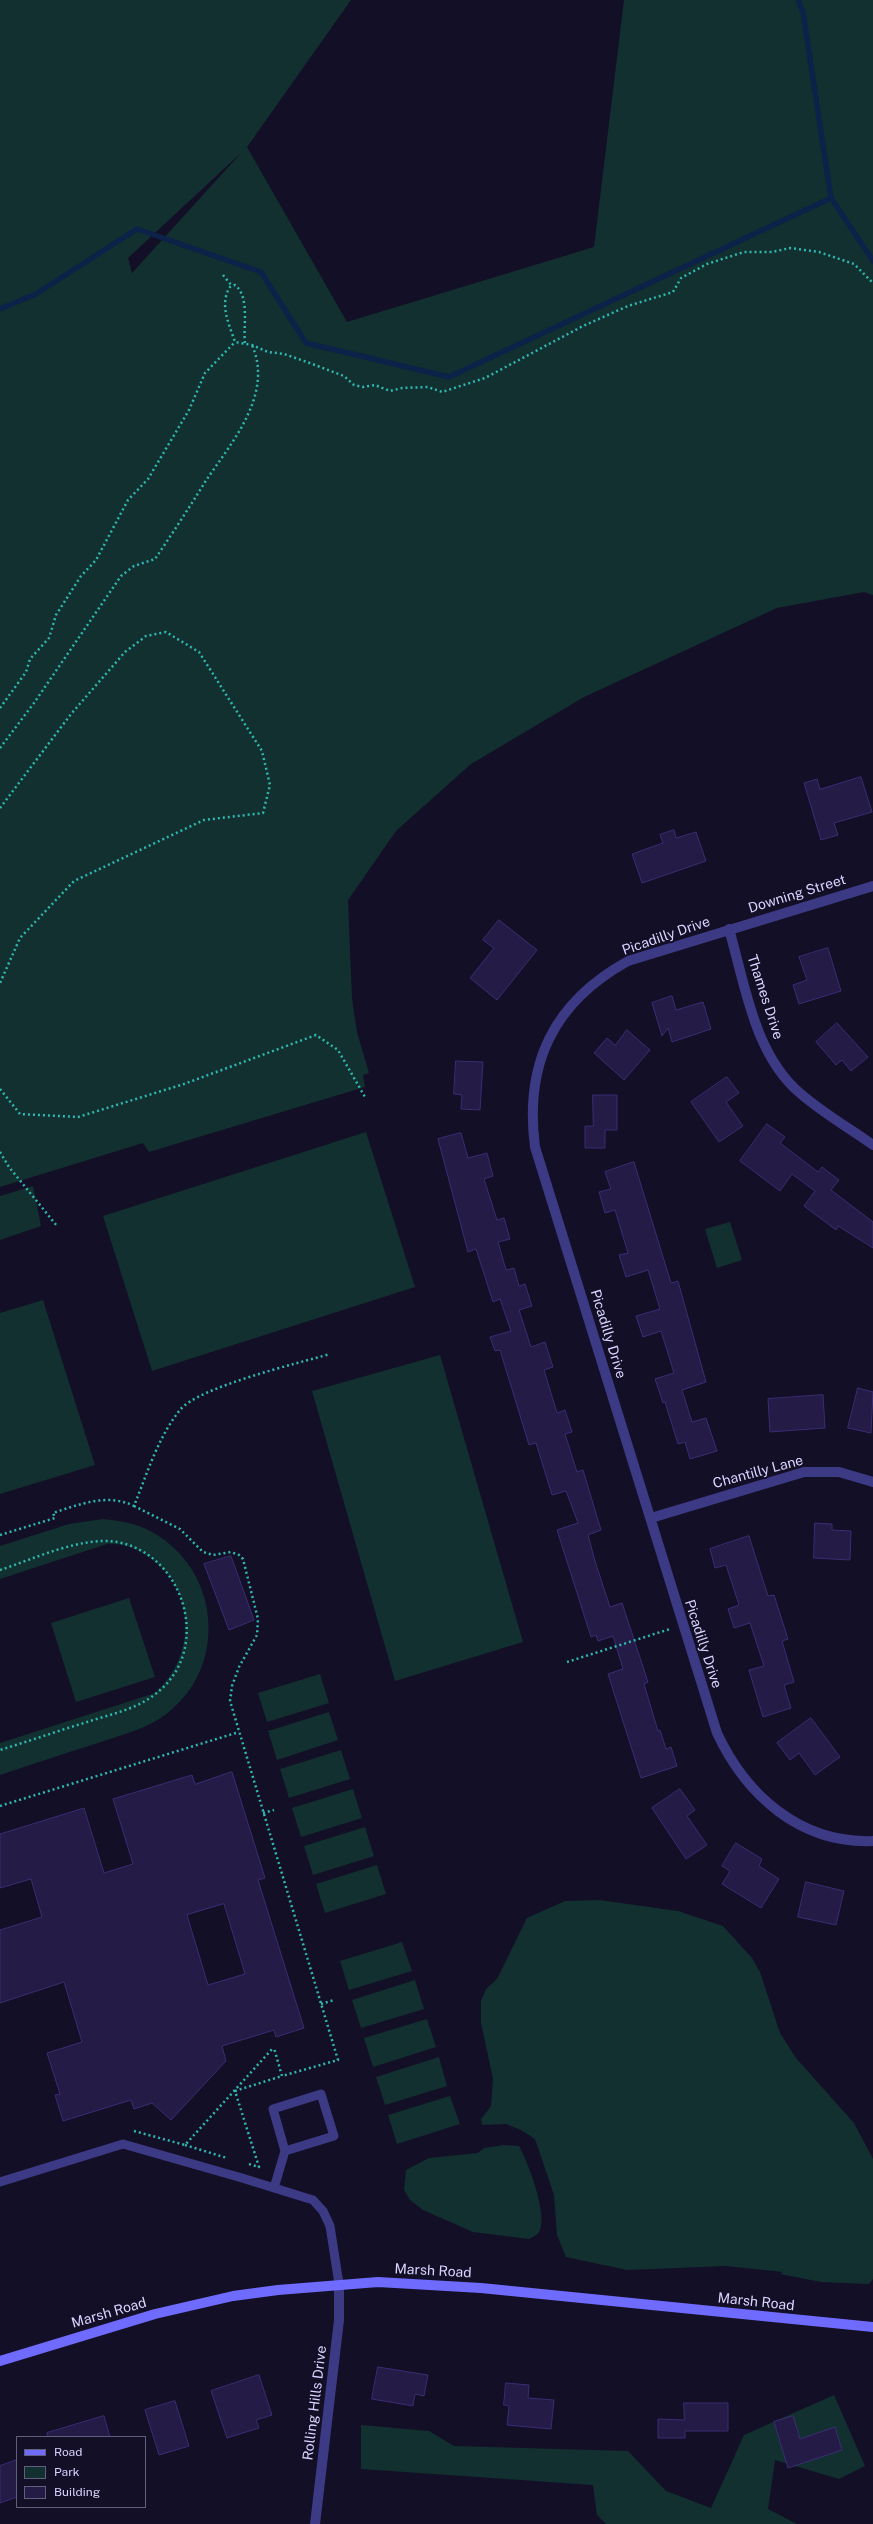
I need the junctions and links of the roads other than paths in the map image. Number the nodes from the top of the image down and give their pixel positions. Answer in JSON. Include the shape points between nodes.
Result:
{"nodes":[{"id":1,"x":873,"y":886,"type":"edge"},
{"id":2,"x":728,"y":929,"type":"junction"},
{"id":3,"x":873,"y":1145,"type":"edge"},
{"id":4,"x":873,"y":1482,"type":"edge"},
{"id":5,"x":651,"y":1518,"type":"junction"},
{"id":6,"x":873,"y":1841,"type":"edge"},
{"id":7,"x":285,"y":2151,"type":"junction"},
{"id":8,"x":0,"y":2182,"type":"edge"},
{"id":9,"x":274,"y":2188,"type":"junction"},
{"id":10,"x":339,"y":2284,"type":"junction"},
{"id":11,"x":873,"y":2327,"type":"edge"},
{"id":12,"x":0,"y":2361,"type":"edge"},
{"id":13,"x":315,"y":2524,"type":"edge"}],
"edges":[{"from":1,"to":2,"type":"street","name":"Downing Street"},
{"from":2,"to":3,"type":"street","name":"Thames Drive","via":[[757,1028],[776,1064],[800,1094]]},
{"from":2,"to":5,"type":"street","name":"Picadilly Drive","via":[[628,961],[593,984],[577,998],[552,1032],[537,1069],[533,1088],[535,1147]]},
{"from":4,"to":5,"type":"street","name":"Chantilly Lane","via":[[838,1472],[804,1472]]},
{"from":5,"to":6,"type":"street","name":"Picadilly Drive","via":[[717,1733],[744,1778],[761,1797],[791,1821],[828,1836]]},
{"from":7,"to":7,"type":"lane","via":[[334,2136],[321,2094],[273,2109]]},
{"from":7,"to":9,"type":"lane"},
{"from":8,"to":9,"type":"lane","via":[[113,2146],[128,2144]]},
{"from":9,"to":10,"type":"lane","via":[[313,2200],[324,2211],[330,2226]]},
{"from":10,"to":11,"type":"main road","name":"Marsh Road","via":[[420,2283]]},
{"from":10,"to":12,"type":"main road","name":"Marsh Road","via":[[233,2296],[155,2314]]},
{"from":10,"to":13,"type":"street","name":"Rolling Hills Drive","via":[[339,2320]]}]}
